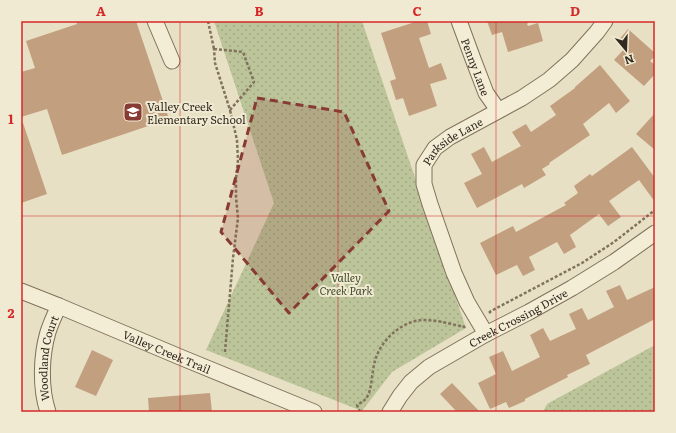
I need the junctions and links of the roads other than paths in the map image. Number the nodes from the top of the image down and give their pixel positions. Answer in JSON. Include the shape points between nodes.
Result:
{"nodes":[{"id":1,"x":155,"y":21,"type":"edge"},
{"id":2,"x":460,"y":21,"type":"edge"},
{"id":3,"x":605,"y":21,"type":"edge"},
{"id":4,"x":172,"y":61,"type":"dead end"},
{"id":5,"x":498,"y":110,"type":"junction"},
{"id":6,"x":655,"y":233,"type":"edge"},
{"id":7,"x":21,"y":291,"type":"edge"},
{"id":8,"x":59,"y":306,"type":"junction"},
{"id":9,"x":486,"y":334,"type":"junction"},
{"id":10,"x":48,"y":412,"type":"edge"},
{"id":11,"x":314,"y":412,"type":"edge"},
{"id":12,"x":390,"y":412,"type":"edge"}],
"edges":[{"from":1,"to":4,"type":"street"},
{"from":2,"to":5,"type":"street","name":"Penny Lane","via":[[486,93]]},
{"from":3,"to":5,"type":"street","name":"Parkside Lane","via":[[572,60],[549,80]]},
{"from":5,"to":9,"type":"street","name":"Parkside Lane","via":[[435,148],[424,165],[424,184],[454,273]]},
{"from":6,"to":9,"type":"street","name":"Creek Crossing Drive","via":[[572,288]]},
{"from":7,"to":8,"type":"street","name":"Valley Creek Trail"},
{"from":8,"to":10,"type":"street","name":"Woodland Court","via":[[48,331],[42,363],[43,395]]},
{"from":8,"to":11,"type":"street","name":"Valley Creek Trail"},
{"from":9,"to":12,"type":"street","name":"Creek Crossing Drive","via":[[429,367],[411,382]]}]}
